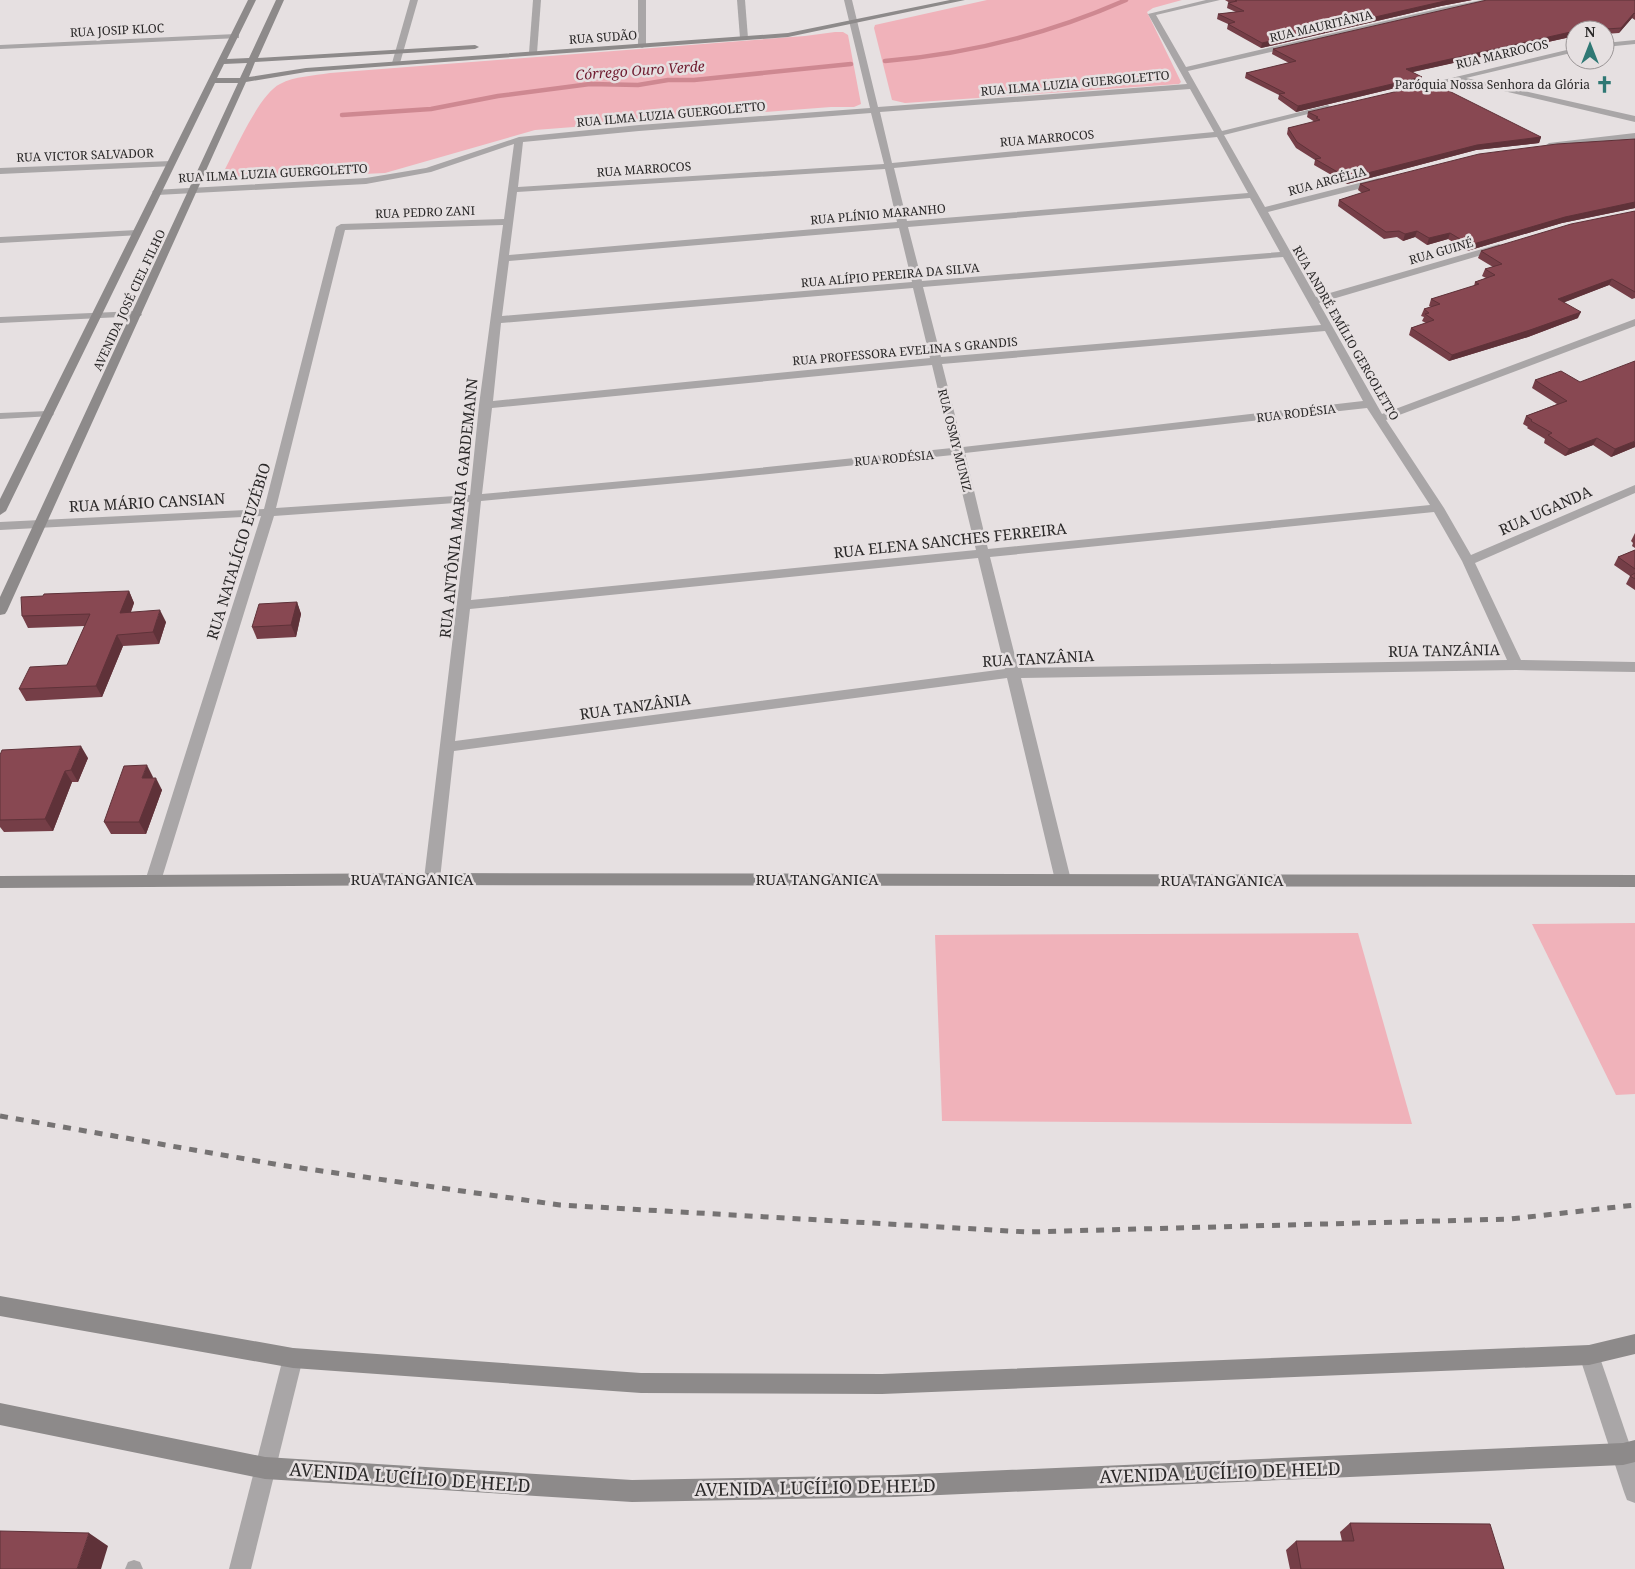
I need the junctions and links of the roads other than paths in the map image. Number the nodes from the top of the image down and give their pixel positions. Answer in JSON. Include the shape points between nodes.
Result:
{"nodes":[{"id":1,"x":252,"y":0,"type":"edge"},
{"id":2,"x":280,"y":0,"type":"edge"},
{"id":3,"x":414,"y":0,"type":"edge"},
{"id":4,"x":537,"y":0,"type":"edge"},
{"id":5,"x":642,"y":0,"type":"edge"},
{"id":6,"x":741,"y":0,"type":"edge"},
{"id":7,"x":848,"y":0,"type":"edge"},
{"id":8,"x":918,"y":0,"type":"edge"},
{"id":9,"x":961,"y":0,"type":"edge"},
{"id":10,"x":1216,"y":0,"type":"edge"},
{"id":11,"x":1494,"y":0,"type":"edge"},
{"id":12,"x":880,"y":7,"type":"dead end"},
{"id":13,"x":860,"y":11,"type":"dead end"},
{"id":14,"x":851,"y":13,"type":"junction"},
{"id":15,"x":842,"y":15,"type":"dead end"},
{"id":16,"x":853,"y":22,"type":"junction"},
{"id":17,"x":753,"y":29,"type":"dead end"},
{"id":18,"x":725,"y":31,"type":"dead end"},
{"id":19,"x":744,"y":34,"type":"junction"},
{"id":20,"x":236,"y":36,"type":"junction"},
{"id":21,"x":642,"y":36,"type":"junction"},
{"id":22,"x":651,"y":36,"type":"dead end"},
{"id":23,"x":632,"y":37,"type":"dead end"},
{"id":24,"x":1635,"y":42,"type":"edge"},
{"id":25,"x":533,"y":43,"type":"junction"},
{"id":26,"x":543,"y":43,"type":"dead end"},
{"id":27,"x":1619,"y":43,"type":"junction"},
{"id":28,"x":524,"y":44,"type":"dead end"},
{"id":29,"x":1615,"y":44,"type":"edge"},
{"id":30,"x":488,"y":46,"type":"dead end"},
{"id":31,"x":642,"y":46,"type":"junction"},
{"id":32,"x":0,"y":47,"type":"edge"},
{"id":33,"x":1630,"y":51,"type":"dead end"},
{"id":34,"x":399,"y":52,"type":"junction"},
{"id":35,"x":1565,"y":52,"type":"edge"},
{"id":36,"x":533,"y":53,"type":"junction"},
{"id":37,"x":253,"y":61,"type":"junction"},
{"id":38,"x":223,"y":62,"type":"junction"},
{"id":39,"x":396,"y":63,"type":"junction"},
{"id":40,"x":1183,"y":70,"type":"junction"},
{"id":41,"x":1456,"y":78,"type":"junction"},
{"id":42,"x":244,"y":80,"type":"junction"},
{"id":43,"x":214,"y":81,"type":"junction"},
{"id":44,"x":1192,"y":86,"type":"junction"},
{"id":45,"x":1409,"y":89,"type":"edge"},
{"id":46,"x":1333,"y":107,"type":"edge"},
{"id":47,"x":875,"y":111,"type":"junction"},
{"id":48,"x":1632,"y":118,"type":"edge"},
{"id":49,"x":1219,"y":134,"type":"junction"},
{"id":50,"x":1635,"y":136,"type":"edge"},
{"id":51,"x":519,"y":140,"type":"junction"},
{"id":52,"x":1543,"y":147,"type":"edge"},
{"id":53,"x":171,"y":164,"type":"junction"},
{"id":54,"x":888,"y":166,"type":"junction"},
{"id":55,"x":0,"y":171,"type":"edge"},
{"id":56,"x":1392,"y":177,"type":"edge"},
{"id":57,"x":512,"y":190,"type":"junction"},
{"id":58,"x":193,"y":191,"type":"junction"},
{"id":59,"x":157,"y":192,"type":"junction"},
{"id":60,"x":1253,"y":195,"type":"junction"},
{"id":61,"x":1262,"y":211,"type":"junction"},
{"id":62,"x":509,"y":222,"type":"junction"},
{"id":63,"x":903,"y":224,"type":"junction"},
{"id":64,"x":341,"y":227,"type":"joint"},
{"id":65,"x":137,"y":233,"type":"junction"},
{"id":66,"x":0,"y":240,"type":"edge"},
{"id":67,"x":1510,"y":244,"type":"edge"},
{"id":68,"x":1286,"y":254,"type":"junction"},
{"id":69,"x":504,"y":258,"type":"junction"},
{"id":70,"x":917,"y":285,"type":"junction"},
{"id":71,"x":1313,"y":301,"type":"junction"},
{"id":72,"x":136,"y":314,"type":"junction"},
{"id":73,"x":96,"y":316,"type":"junction"},
{"id":74,"x":0,"y":320,"type":"edge"},
{"id":75,"x":496,"y":320,"type":"junction"},
{"id":76,"x":1635,"y":322,"type":"edge"},
{"id":77,"x":1328,"y":328,"type":"junction"},
{"id":78,"x":936,"y":361,"type":"junction"},
{"id":79,"x":1370,"y":404,"type":"junction"},
{"id":80,"x":485,"y":405,"type":"junction"},
{"id":81,"x":48,"y":414,"type":"junction"},
{"id":82,"x":0,"y":416,"type":"edge"},
{"id":83,"x":1378,"y":419,"type":"junction"},
{"id":84,"x":958,"y":452,"type":"junction"},
{"id":85,"x":1635,"y":488,"type":"edge"},
{"id":86,"x":476,"y":498,"type":"junction"},
{"id":87,"x":1438,"y":508,"type":"junction"},
{"id":88,"x":0,"y":511,"type":"edge"},
{"id":89,"x":269,"y":512,"type":"junction"},
{"id":90,"x":40,"y":524,"type":"junction"},
{"id":91,"x":0,"y":526,"type":"edge"},
{"id":92,"x":983,"y":553,"type":"junction"},
{"id":93,"x":1468,"y":561,"type":"junction"},
{"id":94,"x":465,"y":605,"type":"junction"},
{"id":95,"x":0,"y":611,"type":"edge"},
{"id":96,"x":1516,"y":665,"type":"junction"},
{"id":97,"x":1635,"y":667,"type":"edge"},
{"id":98,"x":1012,"y":673,"type":"junction"},
{"id":99,"x":448,"y":747,"type":"junction"},
{"id":100,"x":432,"y":879,"type":"junction"},
{"id":101,"x":1063,"y":880,"type":"junction"},
{"id":102,"x":153,"y":881,"type":"junction"},
{"id":103,"x":1635,"y":881,"type":"edge"},
{"id":104,"x":0,"y":882,"type":"edge"},
{"id":105,"x":0,"y":1306,"type":"edge"},
{"id":106,"x":1635,"y":1344,"type":"edge"},
{"id":107,"x":1589,"y":1354,"type":"junction"},
{"id":108,"x":293,"y":1358,"type":"junction"},
{"id":109,"x":0,"y":1414,"type":"edge"},
{"id":110,"x":1629,"y":1453,"type":"edge"},
{"id":111,"x":265,"y":1468,"type":"junction"},
{"id":112,"x":1635,"y":1492,"type":"edge"},
{"id":113,"x":240,"y":1569,"type":"edge"}],
"edges":[{"from":1,"to":20,"type":"street","name":"AVENIDA JOSÉ CIEL FILHO"},
{"from":2,"to":37,"type":"street","name":"AVENIDA JOSÉ CIEL FILHO"},
{"from":3,"to":34,"type":"street"},
{"from":4,"to":25,"type":"street"},
{"from":5,"to":21,"type":"street"},
{"from":6,"to":19,"type":"street"},
{"from":7,"to":14,"type":"street","name":"RUA OSMY MUNIZ"},
{"from":8,"to":12,"type":"street"},
{"from":9,"to":16,"type":"street","name":"RUA SUDÃO"},
{"from":10,"to":40,"type":"street","name":"RUA ANDRÉ EMÍLIO GERGOLETTO","via":[[1152,14]]},
{"from":11,"to":40,"type":"street","name":"RUA MAURITÂNIA"},
{"from":13,"to":14,"type":"street"},
{"from":14,"to":15,"type":"street"},
{"from":14,"to":16,"type":"street","name":"RUA OSMY MUNIZ"},
{"from":16,"to":19,"type":"street","name":"RUA SUDÃO","via":[[788,35]]},
{"from":16,"to":47,"type":"street","name":"RUA OSMY MUNIZ"},
{"from":17,"to":19,"type":"street","name":"RUA SUDÃO"},
{"from":18,"to":19,"type":"street","name":"RUA SUDÃO"},
{"from":19,"to":31,"type":"street","name":"RUA SUDÃO"},
{"from":20,"to":32,"type":"street","name":"RUA JOSIP KLOC"},
{"from":20,"to":38,"type":"street","name":"AVENIDA JOSÉ CIEL FILHO"},
{"from":21,"to":22,"type":"street","name":"RUA SUDÃO"},
{"from":21,"to":23,"type":"street","name":"RUA SUDÃO"},
{"from":21,"to":31,"type":"street"},
{"from":24,"to":27,"type":"street"},
{"from":25,"to":26,"type":"street"},
{"from":25,"to":28,"type":"street"},
{"from":25,"to":36,"type":"street"},
{"from":27,"to":29,"type":"street"},
{"from":27,"to":33,"type":"street"},
{"from":30,"to":34,"type":"street"},
{"from":31,"to":36,"type":"street","name":"RUA SUDÃO"},
{"from":34,"to":37,"type":"street"},
{"from":34,"to":39,"type":"street"},
{"from":35,"to":41,"type":"street","name":"RUA MARROCOS"},
{"from":36,"to":39,"type":"street","name":"RUA SUDÃO"},
{"from":37,"to":38,"type":"street"},
{"from":37,"to":42,"type":"street","name":"AVENIDA JOSÉ CIEL FILHO"},
{"from":38,"to":43,"type":"street","name":"AVENIDA JOSÉ CIEL FILHO"},
{"from":39,"to":42,"type":"street","name":"RUA SUDÃO","via":[[306,70]]},
{"from":40,"to":44,"type":"street","name":"RUA ANDRÉ EMÍLIO GERGOLETTO"},
{"from":41,"to":45,"type":"street","name":"RUA MARROCOS"},
{"from":41,"to":48,"type":"street"},
{"from":42,"to":43,"type":"street","name":"RUA SUDÃO"},
{"from":42,"to":58,"type":"street","name":"AVENIDA JOSÉ CIEL FILHO"},
{"from":43,"to":53,"type":"street","name":"AVENIDA JOSÉ CIEL FILHO"},
{"from":44,"to":47,"type":"street","name":"RUA ILMA LUZIA GUERGOLETTO"},
{"from":44,"to":49,"type":"street","name":"RUA ANDRÉ EMÍLIO GERGOLETTO"},
{"from":46,"to":49,"type":"street","name":"RUA MARROCOS"},
{"from":47,"to":51,"type":"street","name":"RUA ILMA LUZIA GUERGOLETTO"},
{"from":47,"to":54,"type":"street","name":"RUA OSMY MUNIZ"},
{"from":49,"to":54,"type":"street","name":"RUA MARROCOS"},
{"from":49,"to":60,"type":"street","name":"RUA ANDRÉ EMÍLIO GERGOLETTO"},
{"from":50,"to":52,"type":"street"},
{"from":51,"to":57,"type":"street","name":"RUA ANTÔNIA MARIA GARDEMANN"},
{"from":51,"to":58,"type":"street","name":"RUA ILMA LUZIA GUERGOLETTO","via":[[428,170],[366,182]]},
{"from":53,"to":55,"type":"street","name":"RUA VICTOR SALVADOR"},
{"from":53,"to":59,"type":"street","name":"AVENIDA JOSÉ CIEL FILHO"},
{"from":54,"to":57,"type":"street","name":"RUA MARROCOS"},
{"from":54,"to":63,"type":"street","name":"RUA OSMY MUNIZ"},
{"from":56,"to":61,"type":"street","name":"RUA ARGÉLIA"},
{"from":57,"to":62,"type":"street","name":"RUA ANTÔNIA MARIA GARDEMANN"},
{"from":58,"to":59,"type":"street","name":"RUA ILMA LUZIA GUERGOLETTO"},
{"from":58,"to":72,"type":"street","name":"AVENIDA JOSÉ CIEL FILHO"},
{"from":59,"to":65,"type":"street","name":"AVENIDA JOSÉ CIEL FILHO"},
{"from":60,"to":61,"type":"street","name":"RUA ANDRÉ EMÍLIO GERGOLETTO"},
{"from":60,"to":63,"type":"street","name":"RUA PLÍNIO MARANHO"},
{"from":61,"to":68,"type":"street","name":"RUA ANDRÉ EMÍLIO GERGOLETTO"},
{"from":62,"to":64,"type":"street","name":"RUA PEDRO ZANI"},
{"from":62,"to":69,"type":"street","name":"RUA ANTÔNIA MARIA GARDEMANN"},
{"from":63,"to":69,"type":"street","name":"RUA PLÍNIO MARANHO"},
{"from":63,"to":70,"type":"street","name":"RUA OSMY MUNIZ"},
{"from":64,"to":89,"type":"street","name":"RUA NATALÍCIO EUZÉBIO"},
{"from":65,"to":66,"type":"street"},
{"from":65,"to":73,"type":"street","name":"AVENIDA JOSÉ CIEL FILHO"},
{"from":67,"to":71,"type":"street","name":"RUA GUINÉ"},
{"from":68,"to":70,"type":"street","name":"RUA ALÍPIO PEREIRA DA SILVA"},
{"from":68,"to":71,"type":"street","name":"RUA ANDRÉ EMÍLIO GERGOLETTO"},
{"from":69,"to":75,"type":"street","name":"RUA ANTÔNIA MARIA GARDEMANN"},
{"from":70,"to":75,"type":"street","name":"RUA ALÍPIO PEREIRA DA SILVA"},
{"from":70,"to":78,"type":"street","name":"RUA OSMY MUNIZ"},
{"from":71,"to":77,"type":"street","name":"RUA ANDRÉ EMÍLIO GERGOLETTO"},
{"from":72,"to":73,"type":"street"},
{"from":72,"to":90,"type":"street","name":"AVENIDA JOSÉ CIEL FILHO"},
{"from":73,"to":74,"type":"street"},
{"from":73,"to":81,"type":"street","name":"AVENIDA JOSÉ CIEL FILHO"},
{"from":75,"to":80,"type":"street","name":"RUA ANTÔNIA MARIA GARDEMANN"},
{"from":76,"to":83,"type":"street"},
{"from":77,"to":78,"type":"street","name":"RUA PROFESSORA EVELINA S GRANDIS"},
{"from":77,"to":79,"type":"street","name":"RUA ANDRÉ EMÍLIO GERGOLETTO"},
{"from":78,"to":80,"type":"street","name":"RUA PROFESSORA EVELINA S GRANDIS"},
{"from":78,"to":84,"type":"street","name":"RUA OSMY MUNIZ"},
{"from":79,"to":83,"type":"street","name":"RUA ANDRÉ EMÍLIO GERGOLETTO"},
{"from":79,"to":84,"type":"street","name":"RUA RODÉSIA"},
{"from":80,"to":86,"type":"street","name":"RUA ANTÔNIA MARIA GARDEMANN"},
{"from":81,"to":82,"type":"street"},
{"from":81,"to":88,"type":"street","name":"AVENIDA JOSÉ CIEL FILHO"},
{"from":83,"to":87,"type":"street","name":"RUA ANDRÉ EMÍLIO GERGOLETTO"},
{"from":84,"to":86,"type":"street","name":"RUA RODÉSIA"},
{"from":84,"to":92,"type":"street","name":"RUA OSMY MUNIZ"},
{"from":85,"to":93,"type":"street","name":"RUA UGANDA"},
{"from":86,"to":89,"type":"street","name":"RUA MÁRIO CANSIAN"},
{"from":86,"to":94,"type":"street","name":"RUA ANTÔNIA MARIA GARDEMANN"},
{"from":87,"to":92,"type":"street","name":"RUA ELENA SANCHES FERREIRA"},
{"from":87,"to":93,"type":"street","name":"RUA ANDRÉ EMÍLIO GERGOLETTO"},
{"from":89,"to":90,"type":"street","name":"RUA MÁRIO CANSIAN"},
{"from":89,"to":102,"type":"street","name":"RUA NATALÍCIO EUZÉBIO"},
{"from":90,"to":91,"type":"street","name":"RUA MÁRIO CANSIAN"},
{"from":90,"to":95,"type":"street","name":"AVENIDA JOSÉ CIEL FILHO"},
{"from":92,"to":94,"type":"street","name":"RUA ELENA SANCHES FERREIRA"},
{"from":92,"to":98,"type":"street","name":"RUA OSMY MUNIZ"},
{"from":93,"to":96,"type":"street","name":"RUA ANDRÉ EMÍLIO GERGOLETTO"},
{"from":94,"to":99,"type":"street","name":"RUA ANTÔNIA MARIA GARDEMANN"},
{"from":96,"to":97,"type":"street","name":"RUA TANZÂNIA"},
{"from":96,"to":98,"type":"street","name":"RUA TANZÂNIA"},
{"from":98,"to":99,"type":"street","name":"RUA TANZÂNIA"},
{"from":98,"to":101,"type":"street","name":"RUA OSMY MUNIZ"},
{"from":99,"to":100,"type":"street","name":"RUA ANTÔNIA MARIA GARDEMANN"},
{"from":100,"to":101,"type":"street","name":"RUA TANGANICA"},
{"from":100,"to":102,"type":"street","name":"RUA TANGANICA"},
{"from":101,"to":103,"type":"street","name":"RUA TANGANICA"},
{"from":102,"to":104,"type":"street","name":"RUA TANGANICA"},
{"from":105,"to":108,"type":"street"},
{"from":106,"to":107,"type":"street"},
{"from":107,"to":108,"type":"street","via":[[882,1384],[641,1383]]},
{"from":107,"to":110,"type":"street"},
{"from":108,"to":111,"type":"street"},
{"from":109,"to":111,"type":"street","name":"AVENIDA LUCÍLIO DE HELD"},
{"from":110,"to":111,"type":"street","name":"AVENIDA LUCÍLIO DE HELD","via":[[895,1486],[632,1491]]},
{"from":110,"to":112,"type":"street"},
{"from":111,"to":113,"type":"street"}]}
